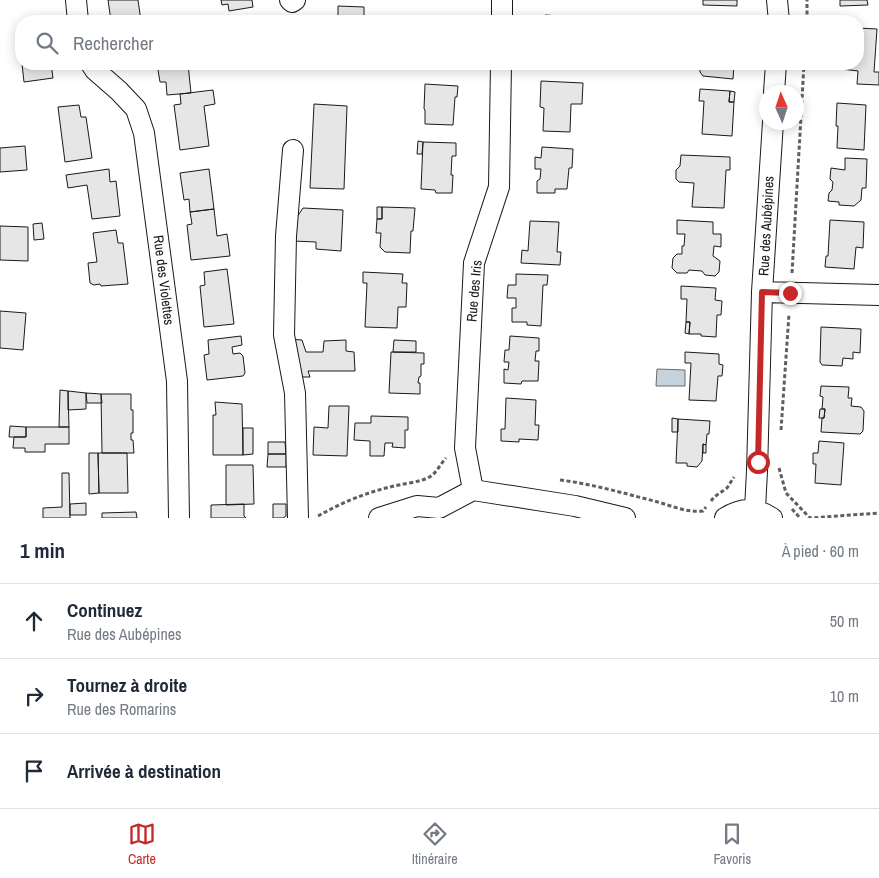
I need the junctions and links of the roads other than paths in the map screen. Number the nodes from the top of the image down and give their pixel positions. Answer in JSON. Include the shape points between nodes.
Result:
{"nodes":[{"id":1,"x":76,"y":0,"type":"edge"},
{"id":2,"x":290,"y":0,"type":"edge"},
{"id":3,"x":295,"y":0,"type":"edge"},
{"id":4,"x":502,"y":0,"type":"edge"},
{"id":5,"x":777,"y":0,"type":"edge"},
{"id":6,"x":77,"y":15,"type":"edge"},
{"id":7,"x":502,"y":15,"type":"edge"},
{"id":8,"x":778,"y":15,"type":"edge"},
{"id":9,"x":96,"y":70,"type":"edge"},
{"id":10,"x":501,"y":70,"type":"edge"},
{"id":11,"x":776,"y":70,"type":"edge"},
{"id":12,"x":774,"y":85,"type":"edge"},
{"id":13,"x":772,"y":130,"type":"edge"},
{"id":14,"x":293,"y":150,"type":"dead end"},
{"id":15,"x":762,"y":292,"type":"junction"},
{"id":16,"x":879,"y":295,"type":"edge"},
{"id":17,"x":473,"y":490,"type":"junction"},
{"id":18,"x":441,"y":513,"type":"edge"},
{"id":19,"x":764,"y":514,"type":"edge"},
{"id":20,"x":179,"y":518,"type":"edge"},
{"id":21,"x":298,"y":518,"type":"edge"},
{"id":22,"x":380,"y":518,"type":"edge"},
{"id":23,"x":625,"y":518,"type":"edge"},
{"id":24,"x":725,"y":518,"type":"edge"}],
"edges":[{"from":1,"to":6,"type":"street"},
{"from":2,"to":3,"type":"street"},
{"from":4,"to":7,"type":"street"},
{"from":5,"to":8,"type":"street"},
{"from":9,"to":20,"type":"street","name":"Rue des Violettes","via":[[136,109],[144,133],[177,382]]},
{"from":10,"to":17,"type":"street","name":"Rue des Iris","via":[[499,188],[474,263],[465,448]]},
{"from":11,"to":12,"type":"street"},
{"from":13,"to":15,"type":"street","name":"Rue des Aubépines"},
{"from":14,"to":21,"type":"street","via":[[286,236],[284,335],[295,393]]},
{"from":15,"to":16,"type":"street"},
{"from":15,"to":19,"type":"street","name":"Rue des Aubépines","via":[[758,462]]},
{"from":17,"to":18,"type":"street"},
{"from":17,"to":23,"type":"street","via":[[575,506]]},
{"from":18,"to":22,"type":"street","via":[[417,506]]},
{"from":19,"to":24,"type":"street","via":[[744,509]]}]}
